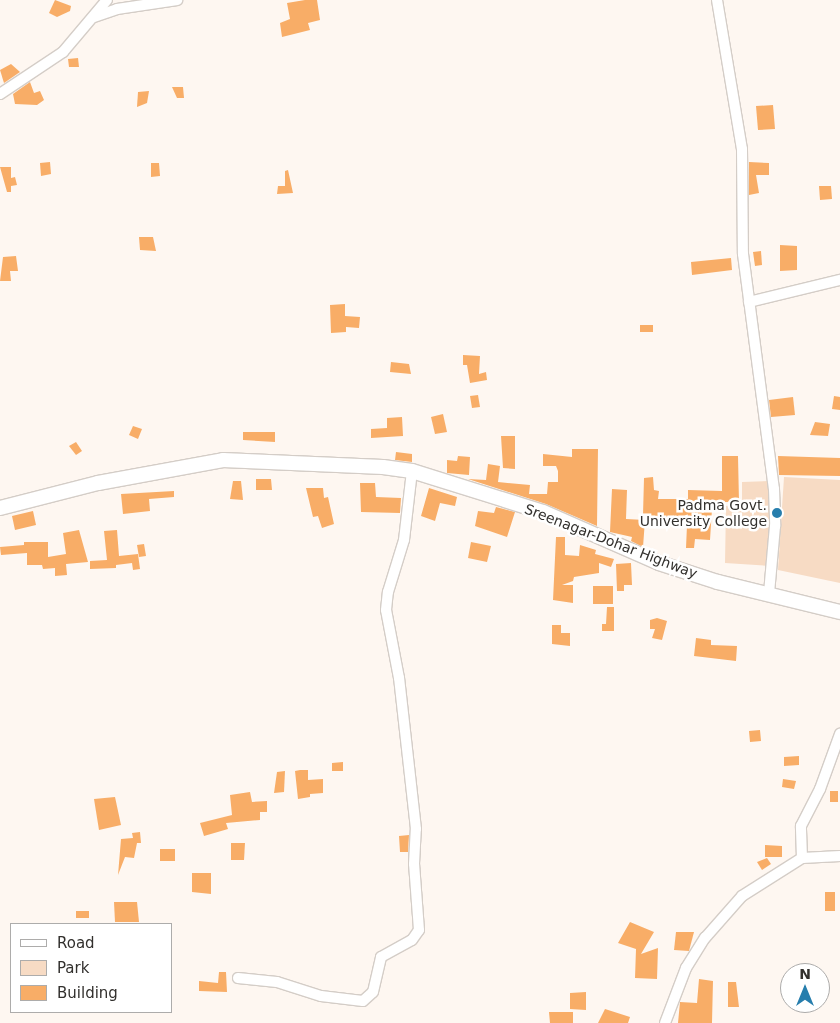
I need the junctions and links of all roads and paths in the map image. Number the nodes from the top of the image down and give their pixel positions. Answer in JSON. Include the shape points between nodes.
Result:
{"nodes":[{"id":1,"x":107,"y":0,"type":"edge"},
{"id":2,"x":177,"y":0,"type":"edge"},
{"id":3,"x":717,"y":0,"type":"edge"},
{"id":4,"x":94,"y":17,"type":"junction"},
{"id":5,"x":0,"y":94,"type":"edge"},
{"id":6,"x":840,"y":280,"type":"edge"},
{"id":7,"x":749,"y":302,"type":"junction"},
{"id":8,"x":412,"y":471,"type":"junction"},
{"id":9,"x":0,"y":508,"type":"edge"},
{"id":10,"x":769,"y":593,"type":"junction"},
{"id":11,"x":840,"y":612,"type":"edge"},
{"id":12,"x":840,"y":734,"type":"edge"},
{"id":13,"x":840,"y":856,"type":"edge"},
{"id":14,"x":802,"y":858,"type":"junction"},
{"id":15,"x":238,"y":978,"type":"dead end"},
{"id":16,"x":665,"y":1023,"type":"edge"}],
"edges":[{"from":1,"to":4,"type":"street"},
{"from":2,"to":4,"type":"street","via":[[117,9]]},
{"from":3,"to":7,"type":"street","via":[[742,149],[743,254]]},
{"from":4,"to":5,"type":"street","via":[[63,52]]},
{"from":6,"to":7,"type":"street"},
{"from":7,"to":10,"type":"street","via":[[774,489],[775,526]]},
{"from":8,"to":9,"type":"main road","name":"Sreenagar-Dohar Highway","via":[[345,464],[224,460],[98,483]]},
{"from":8,"to":10,"type":"main road","name":"Sreenagar-Dohar Highway","via":[[542,512],[659,563],[718,582]]},
{"from":8,"to":15,"type":"street","via":[[404,540],[388,592],[386,610],[399,678],[416,829],[414,864],[420,930],[412,940],[381,957],[373,992],[363,1001],[321,996],[277,982]]},
{"from":10,"to":11,"type":"main road","name":"Sreenagar-Dohar Highway"},
{"from":12,"to":14,"type":"street","via":[[820,789],[801,826]]},
{"from":13,"to":14,"type":"street"},
{"from":14,"to":16,"type":"street","via":[[742,896],[705,938],[686,968]]}]}
